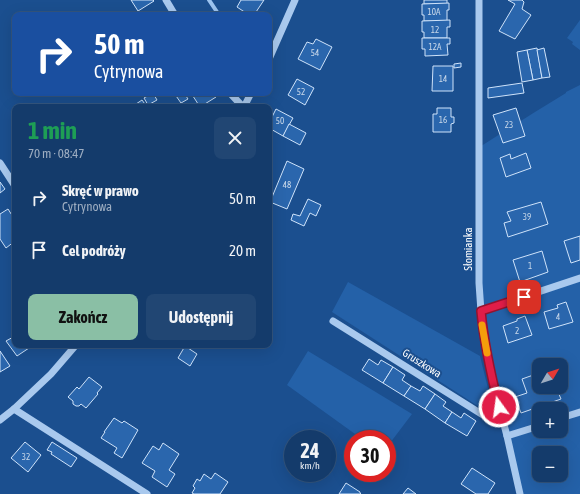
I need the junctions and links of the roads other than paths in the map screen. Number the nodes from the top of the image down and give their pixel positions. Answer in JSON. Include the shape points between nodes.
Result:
{"nodes":[{"id":1,"x":166,"y":0,"type":"edge"},
{"id":2,"x":295,"y":0,"type":"edge"},
{"id":3,"x":479,"y":0,"type":"edge"},
{"id":4,"x":173,"y":12,"type":"edge"},
{"id":5,"x":272,"y":52,"type":"edge"},
{"id":6,"x":233,"y":96,"type":"edge"},
{"id":7,"x":240,"y":104,"type":"edge"},
{"id":8,"x":0,"y":163,"type":"edge"},
{"id":9,"x":12,"y":181,"type":"edge"},
{"id":10,"x":580,"y":278,"type":"edge"},
{"id":11,"x":481,"y":311,"type":"junction"},
{"id":12,"x":334,"y":321,"type":"dead end"},
{"id":13,"x":73,"y":348,"type":"edge"},
{"id":14,"x":14,"y":409,"type":"junction"},
{"id":15,"x":500,"y":410,"type":"junction"},
{"id":16,"x":580,"y":412,"type":"edge"},
{"id":17,"x":568,"y":416,"type":"edge"},
{"id":18,"x":0,"y":420,"type":"edge"},
{"id":19,"x":532,"y":428,"type":"edge"},
{"id":20,"x":507,"y":436,"type":"junction"},
{"id":21,"x":146,"y":494,"type":"edge"},
{"id":22,"x":520,"y":494,"type":"edge"}],
"edges":[{"from":1,"to":4,"type":"street"},
{"from":2,"to":5,"type":"street"},
{"from":3,"to":11,"type":"street","name":"Słomianka"},
{"from":6,"to":7,"type":"street"},
{"from":8,"to":9,"type":"street"},
{"from":10,"to":11,"type":"street"},
{"from":11,"to":15,"type":"street","name":"Słomianka","via":[[489,367]]},
{"from":12,"to":15,"type":"street","name":"Gruszkowa","via":[[483,415]]},
{"from":13,"to":14,"type":"street","via":[[51,374]]},
{"from":14,"to":18,"type":"street"},
{"from":14,"to":21,"type":"street"},
{"from":15,"to":20,"type":"street","name":"Słomianka"},
{"from":16,"to":17,"type":"street"},
{"from":19,"to":20,"type":"street"},
{"from":20,"to":22,"type":"street","name":"Słomianka"}]}
